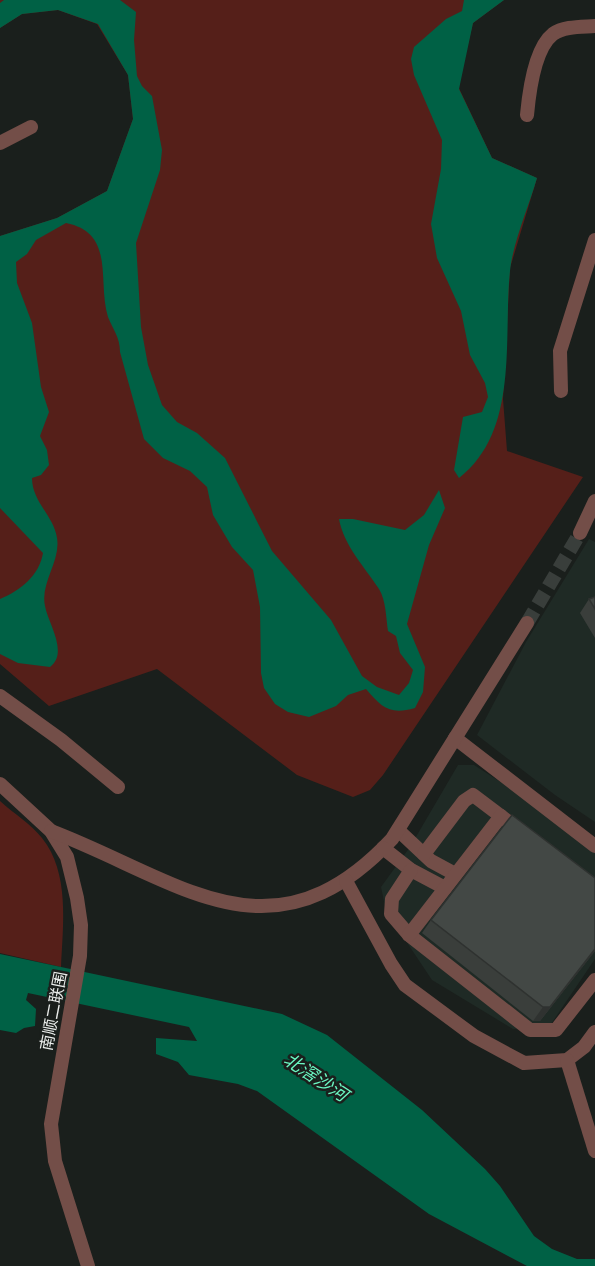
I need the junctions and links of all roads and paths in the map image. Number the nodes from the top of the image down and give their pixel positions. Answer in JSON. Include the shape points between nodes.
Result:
{"nodes":[{"id":1,"x":595,"y":26,"type":"edge"},
{"id":2,"x":527,"y":115,"type":"dead end"},
{"id":3,"x":31,"y":128,"type":"dead end"},
{"id":4,"x":0,"y":143,"type":"edge"},
{"id":5,"x":595,"y":240,"type":"edge"},
{"id":6,"x":561,"y":391,"type":"dead end"},
{"id":7,"x":595,"y":501,"type":"edge"},
{"id":8,"x":580,"y":533,"type":"tunnel mouth"},
{"id":9,"x":527,"y":623,"type":"tunnel mouth"},
{"id":10,"x":0,"y":696,"type":"edge"},
{"id":11,"x":455,"y":738,"type":"junction"},
{"id":12,"x":0,"y":784,"type":"edge"},
{"id":13,"x":118,"y":787,"type":"dead end"},
{"id":14,"x":501,"y":816,"type":"junction"},
{"id":15,"x":398,"y":830,"type":"junction"},
{"id":16,"x":51,"y":831,"type":"junction"},
{"id":17,"x":529,"y":838,"type":"edge"},
{"id":18,"x":595,"y":846,"type":"edge"},
{"id":19,"x":383,"y":848,"type":"junction"},
{"id":20,"x":424,"y":854,"type":"junction"},
{"id":21,"x":411,"y":870,"type":"junction"},
{"id":22,"x":455,"y":874,"type":"junction"},
{"id":23,"x":346,"y":881,"type":"junction"},
{"id":24,"x":445,"y":888,"type":"junction"},
{"id":25,"x":409,"y":935,"type":"junction"},
{"id":26,"x":595,"y":980,"type":"edge"},
{"id":27,"x":595,"y":1032,"type":"edge"},
{"id":28,"x":567,"y":1060,"type":"junction"},
{"id":29,"x":595,"y":1151,"type":"edge"},
{"id":30,"x":88,"y":1266,"type":"edge"}],
"edges":[{"from":1,"to":2,"type":"street","via":[[572,27],[553,34],[537,59]]},
{"from":3,"to":4,"type":"street"},
{"from":5,"to":6,"type":"street","via":[[560,351]]},
{"from":7,"to":8,"type":"street"},
{"from":9,"to":11,"type":"street"},
{"from":10,"to":13,"type":"street"},
{"from":11,"to":15,"type":"street"},
{"from":11,"to":18,"type":"street"},
{"from":12,"to":16,"type":"street","name":"南顺二联围"},
{"from":14,"to":17,"type":"street"},
{"from":14,"to":20,"type":"street","via":[[473,795],[464,801]]},
{"from":14,"to":22,"type":"street"},
{"from":15,"to":19,"type":"street"},
{"from":15,"to":20,"type":"street"},
{"from":16,"to":23,"type":"street","via":[[202,898],[236,904],[290,903]]},
{"from":16,"to":30,"type":"street","name":"南顺二联围","via":[[67,857],[81,925],[80,956],[51,1124],[55,1161]]},
{"from":19,"to":21,"type":"street"},
{"from":19,"to":23,"type":"street"},
{"from":20,"to":22,"type":"street"},
{"from":21,"to":24,"type":"street"},
{"from":21,"to":25,"type":"street","via":[[390,906],[391,914]]},
{"from":22,"to":24,"type":"street"},
{"from":23,"to":28,"type":"street","via":[[405,985],[474,1036],[524,1063]]},
{"from":24,"to":25,"type":"street"},
{"from":25,"to":26,"type":"street","via":[[530,1030],[556,1030]]},
{"from":27,"to":28,"type":"street"},
{"from":28,"to":29,"type":"street"}]}
